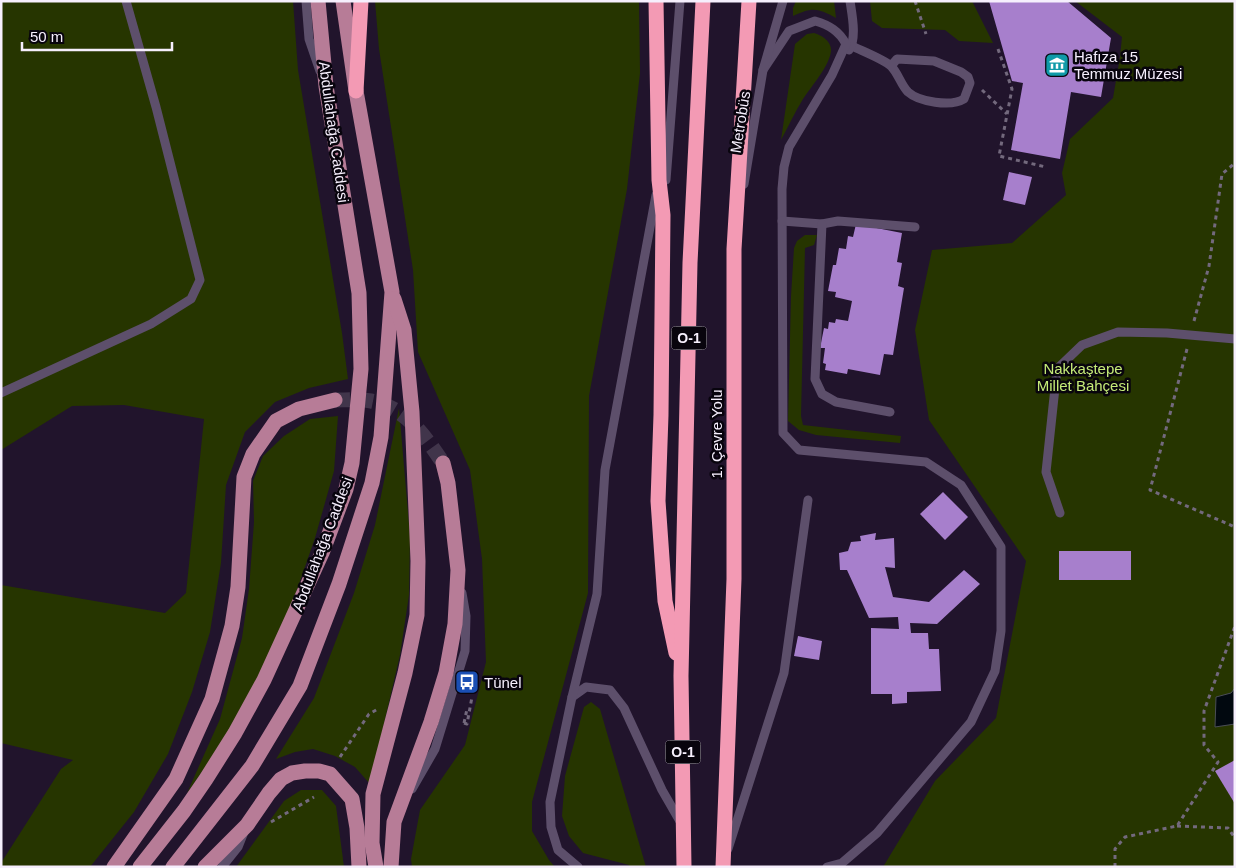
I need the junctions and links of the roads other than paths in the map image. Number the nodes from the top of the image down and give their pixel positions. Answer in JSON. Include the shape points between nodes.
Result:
{"nodes":[{"id":1,"x":126,"y":1,"type":"edge"},
{"id":2,"x":306,"y":1,"type":"edge"},
{"id":3,"x":318,"y":1,"type":"edge"},
{"id":4,"x":343,"y":1,"type":"edge"},
{"id":5,"x":361,"y":1,"type":"edge"},
{"id":6,"x":656,"y":1,"type":"edge"},
{"id":7,"x":680,"y":1,"type":"edge"},
{"id":8,"x":703,"y":1,"type":"edge"},
{"id":9,"x":749,"y":1,"type":"edge"},
{"id":10,"x":783,"y":1,"type":"edge"},
{"id":11,"x":850,"y":1,"type":"edge"},
{"id":12,"x":849,"y":45,"type":"junction"},
{"id":13,"x":891,"y":66,"type":"junction"},
{"id":14,"x":762,"y":70,"type":"junction"},
{"id":15,"x":326,"y":86,"type":"junction"},
{"id":16,"x":356,"y":91,"type":"junction"},
{"id":17,"x":659,"y":180,"type":"junction"},
{"id":18,"x":663,"y":215,"type":"junction"},
{"id":19,"x":782,"y":221,"type":"junction"},
{"id":20,"x":822,"y":224,"type":"junction"},
{"id":21,"x":915,"y":227,"type":"dead end"},
{"id":22,"x":734,"y":249,"type":"junction"},
{"id":23,"x":392,"y":292,"type":"junction"},
{"id":24,"x":1235,"y":339,"type":"edge"},
{"id":25,"x":1,"y":392,"type":"edge"},
{"id":26,"x":335,"y":400,"type":"tunnel mouth"},
{"id":27,"x":890,"y":412,"type":"dead end"},
{"id":28,"x":443,"y":463,"type":"tunnel mouth"},
{"id":29,"x":808,"y":500,"type":"dead end"},
{"id":30,"x":1060,"y":513,"type":"dead end"},
{"id":31,"x":682,"y":676,"type":"junction"},
{"id":32,"x":572,"y":696,"type":"junction"},
{"id":33,"x":247,"y":825,"type":"junction"},
{"id":34,"x":685,"y":829,"type":"junction"},
{"id":35,"x":724,"y":865,"type":"edge"},
{"id":36,"x":114,"y":867,"type":"edge"},
{"id":37,"x":140,"y":867,"type":"edge"},
{"id":38,"x":173,"y":867,"type":"edge"},
{"id":39,"x":205,"y":867,"type":"edge"},
{"id":40,"x":222,"y":867,"type":"edge"},
{"id":41,"x":359,"y":867,"type":"edge"},
{"id":42,"x":376,"y":867,"type":"edge"},
{"id":43,"x":391,"y":867,"type":"edge"},
{"id":44,"x":578,"y":867,"type":"edge"},
{"id":45,"x":684,"y":867,"type":"edge"},
{"id":46,"x":827,"y":867,"type":"edge"}],
"edges":[{"from":1,"to":25,"type":"lane","via":[[200,280],[191,299],[151,324]]},
{"from":2,"to":15,"type":"lane","via":[[308,39]]},
{"from":3,"to":15,"type":"main road","name":"Abdullahağa Caddesi"},
{"from":4,"to":16,"type":"main road","name":"Abdullahağa Caddesi"},
{"from":5,"to":16,"type":"highway"},
{"from":6,"to":17,"type":"highway"},
{"from":7,"to":18,"type":"lane"},
{"from":8,"to":31,"type":"highway","name":"1. Çevre Yolu","number":"O-1","via":[[690,263]]},
{"from":9,"to":22,"type":"highway","name":"1. Çevre Yolu"},
{"from":10,"to":14,"type":"lane","name":"Metrobüs"},
{"from":11,"to":12,"type":"lane","via":[[853,34]]},
{"from":12,"to":13,"type":"lane"},
{"from":12,"to":14,"type":"lane","via":[[828,25],[815,20],[789,31]]},
{"from":12,"to":19,"type":"lane","via":[[790,147],[784,167]]},
{"from":13,"to":13,"type":"lane","via":[[909,93],[916,98],[944,104],[964,99],[970,82],[968,77],[934,61],[897,59]]},
{"from":14,"to":22,"type":"lane","name":"Metrobüs"},
{"from":15,"to":37,"type":"main road","name":"Abdullahağa Caddesi","via":[[359,293],[362,369],[352,463],[346,489],[288,630],[235,733],[184,811]]},
{"from":16,"to":23,"type":"main road","name":"Abdullahağa Caddesi"},
{"from":17,"to":18,"type":"highway"},
{"from":17,"to":32,"type":"lane","via":[[605,470],[597,594]]},
{"from":18,"to":31,"type":"highway","via":[[658,501],[665,601]]},
{"from":19,"to":20,"type":"lane"},
{"from":19,"to":46,"type":"lane","via":[[783,433],[799,450],[926,462],[961,485],[1000,547],[1001,631],[995,670],[971,722],[877,833],[842,863]]},
{"from":20,"to":21,"type":"lane","via":[[838,220]]},
{"from":20,"to":27,"type":"lane","via":[[815,379],[822,394],[836,402]]},
{"from":22,"to":35,"type":"highway","name":"1. Çevre Yolu","via":[[734,579]]},
{"from":23,"to":38,"type":"main road","name":"Abdullahağa Caddesi","via":[[379,446],[372,483],[332,603],[300,686],[252,766]]},
{"from":23,"to":42,"type":"main road","via":[[404,330],[412,412],[417,615],[373,794],[372,843]]},
{"from":24,"to":30,"type":"lane","via":[[1118,332],[1082,345],[1057,369],[1046,472]]},
{"from":26,"to":36,"type":"main road","via":[[299,409],[276,421],[253,454],[244,476],[237,597],[212,699],[176,779]]},
{"from":28,"to":43,"type":"main road","via":[[458,570],[455,624],[446,673],[431,722],[394,822]]},
{"from":29,"to":35,"type":"lane","via":[[784,673]]},
{"from":31,"to":34,"type":"highway","name":"1. Çevre Yolu","number":"O-1"},
{"from":32,"to":34,"type":"lane","via":[[586,687],[610,690],[624,708],[662,790]]},
{"from":32,"to":44,"type":"lane","via":[[550,802],[551,827],[558,850]]},
{"from":33,"to":39,"type":"main road"},
{"from":33,"to":40,"type":"lane","via":[[238,847]]},
{"from":33,"to":41,"type":"main road","via":[[281,779],[305,771],[330,774],[352,799]]},
{"from":34,"to":45,"type":"highway","name":"1. Çevre Yolu","number":"O-1"}]}
